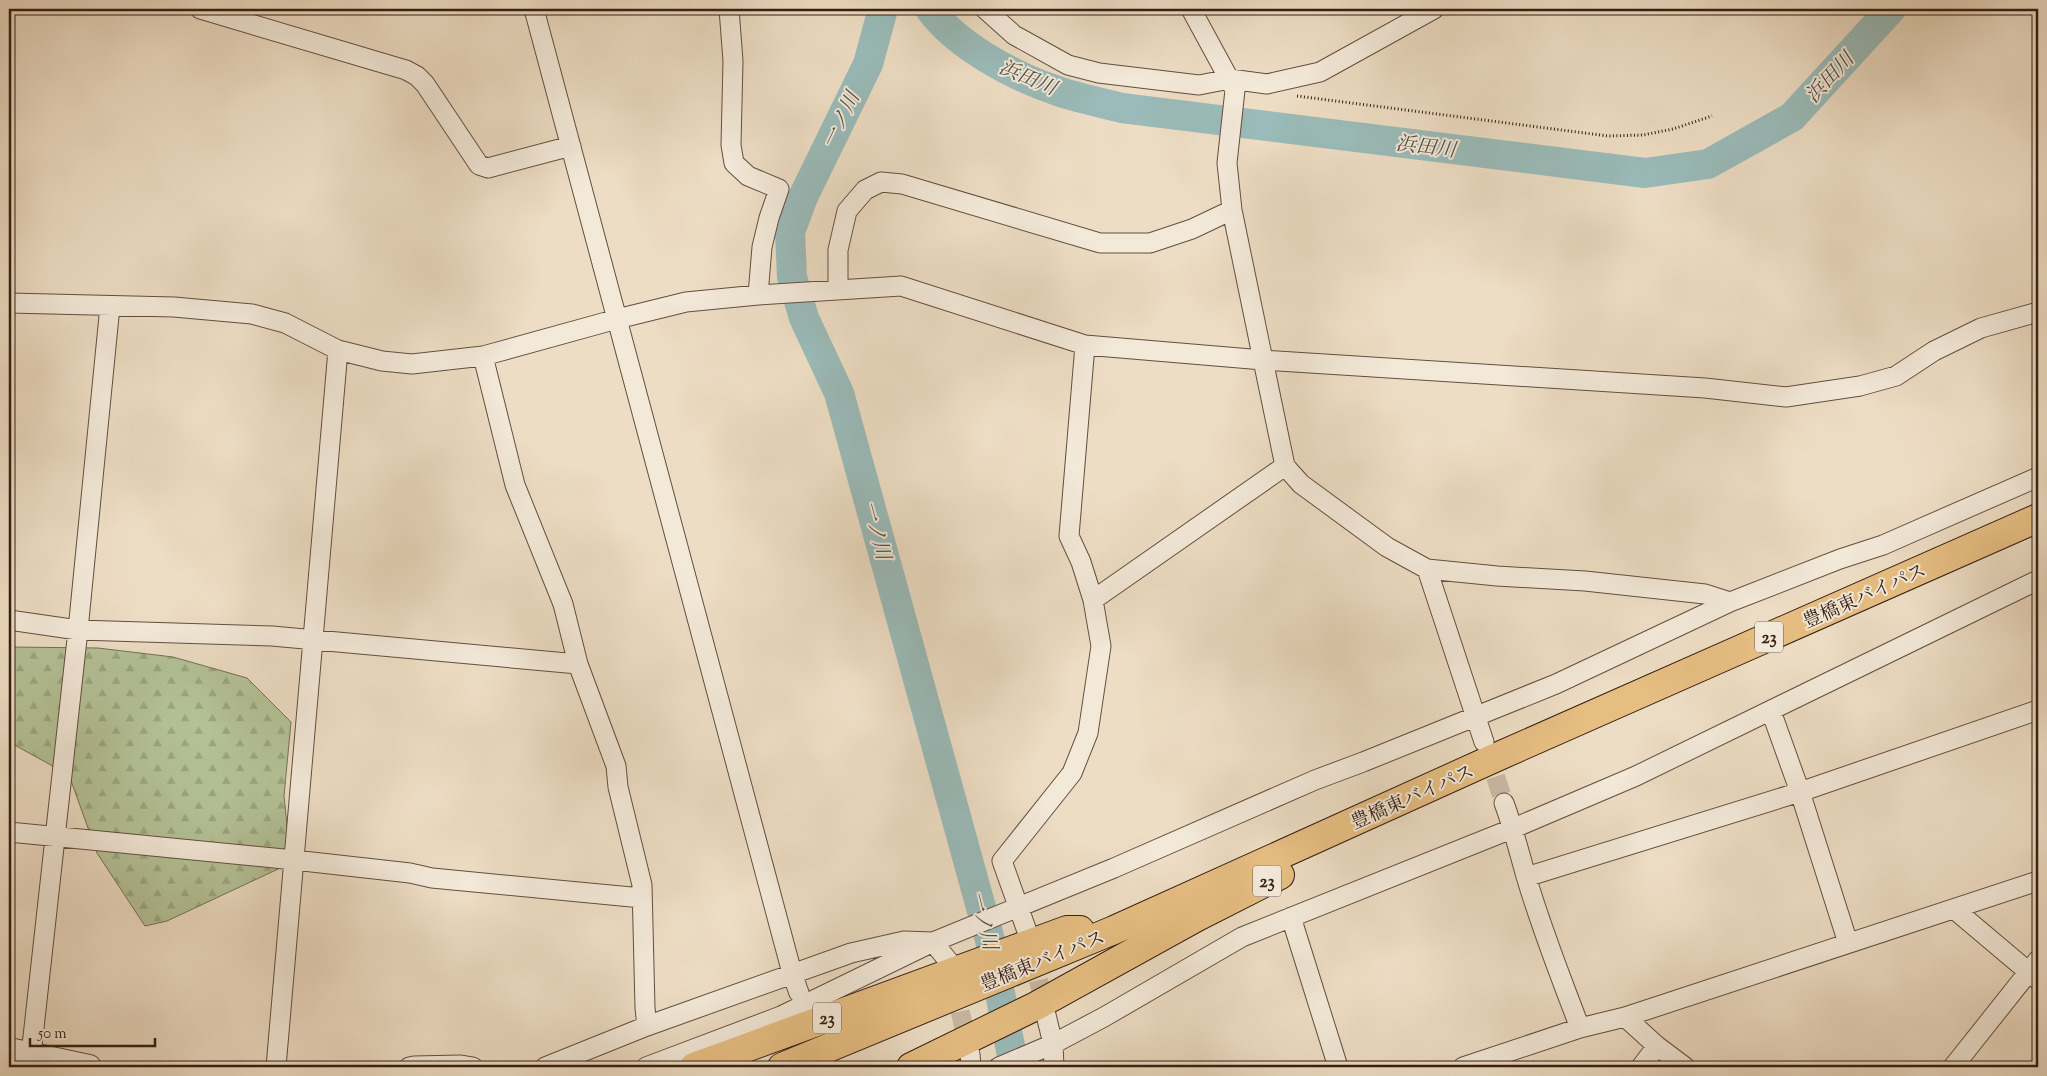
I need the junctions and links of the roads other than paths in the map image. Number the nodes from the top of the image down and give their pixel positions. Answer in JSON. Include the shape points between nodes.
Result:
{"nodes":[{"id":1,"x":200,"y":9,"type":"edge"},
{"id":2,"x":534,"y":9,"type":"edge"},
{"id":3,"x":729,"y":9,"type":"edge"},
{"id":4,"x":985,"y":9,"type":"edge"},
{"id":5,"x":1191,"y":9,"type":"edge"},
{"id":6,"x":1434,"y":9,"type":"edge"},
{"id":7,"x":246,"y":15,"type":"edge"},
{"id":8,"x":1232,"y":85,"type":"junction"},
{"id":9,"x":571,"y":146,"type":"junction"},
{"id":10,"x":1232,"y":210,"type":"junction"},
{"id":11,"x":832,"y":290,"type":"junction"},
{"id":12,"x":761,"y":294,"type":"junction"},
{"id":13,"x":9,"y":303,"type":"edge"},
{"id":14,"x":110,"y":306,"type":"junction"},
{"id":15,"x":2038,"y":312,"type":"edge"},
{"id":16,"x":617,"y":319,"type":"junction"},
{"id":17,"x":1085,"y":345,"type":"junction"},
{"id":18,"x":338,"y":350,"type":"junction"},
{"id":19,"x":483,"y":356,"type":"junction"},
{"id":20,"x":1263,"y":360,"type":"junction"},
{"id":21,"x":1285,"y":466,"type":"junction"},
{"id":22,"x":2038,"y":477,"type":"edge"},
{"id":23,"x":2038,"y":518,"type":"edge"},
{"id":24,"x":1427,"y":570,"type":"junction"},
{"id":25,"x":2038,"y":580,"type":"edge"},
{"id":26,"x":1093,"y":600,"type":"junction"},
{"id":27,"x":1730,"y":602,"type":"junction"},
{"id":28,"x":9,"y":620,"type":"edge"},
{"id":29,"x":78,"y":630,"type":"junction"},
{"id":30,"x":313,"y":640,"type":"junction"},
{"id":31,"x":578,"y":664,"type":"junction"},
{"id":32,"x":2038,"y":710,"type":"edge"},
{"id":33,"x":1772,"y":711,"type":"junction"},
{"id":34,"x":1477,"y":716,"type":"junction"},
{"id":35,"x":1492,"y":749,"type":"junction"},
{"id":36,"x":1800,"y":792,"type":"junction"},
{"id":37,"x":1504,"y":803,"type":"tunnel mouth"},
{"id":38,"x":1514,"y":828,"type":"junction"},
{"id":39,"x":9,"y":832,"type":"edge"},
{"id":40,"x":55,"y":837,"type":"junction"},
{"id":41,"x":294,"y":860,"type":"junction"},
{"id":42,"x":1526,"y":877,"type":"junction"},
{"id":43,"x":2038,"y":881,"type":"edge"},
{"id":44,"x":642,"y":898,"type":"junction"},
{"id":45,"x":1954,"y":909,"type":"junction"},
{"id":46,"x":1014,"y":910,"type":"junction"},
{"id":47,"x":1291,"y":917,"type":"junction"},
{"id":48,"x":933,"y":942,"type":"junction"},
{"id":49,"x":1848,"y":943,"type":"junction"},
{"id":50,"x":1026,"y":949,"type":"junction"},
{"id":51,"x":2035,"y":971,"type":"edge"},
{"id":52,"x":792,"y":973,"type":"junction"},
{"id":53,"x":958,"y":975,"type":"junction"},
{"id":54,"x":799,"y":993,"type":"dead end"},
{"id":55,"x":1041,"y":1011,"type":"junction"},
{"id":56,"x":1625,"y":1017,"type":"junction"},
{"id":57,"x":647,"y":1026,"type":"junction"},
{"id":58,"x":1580,"y":1028,"type":"junction"},
{"id":59,"x":1047,"y":1046,"type":"junction"},
{"id":60,"x":1656,"y":1046,"type":"junction"},
{"id":61,"x":20,"y":1052,"type":"edge"},
{"id":62,"x":972,"y":1052,"type":"edge"},
{"id":63,"x":89,"y":1067,"type":"edge"},
{"id":64,"x":276,"y":1067,"type":"edge"},
{"id":65,"x":409,"y":1067,"type":"edge"},
{"id":66,"x":473,"y":1067,"type":"edge"},
{"id":67,"x":545,"y":1067,"type":"edge"},
{"id":68,"x":646,"y":1067,"type":"edge"},
{"id":69,"x":694,"y":1067,"type":"edge"},
{"id":70,"x":782,"y":1067,"type":"edge"},
{"id":71,"x":911,"y":1067,"type":"edge"},
{"id":72,"x":999,"y":1067,"type":"edge"},
{"id":73,"x":1054,"y":1067,"type":"edge"},
{"id":74,"x":1338,"y":1067,"type":"edge"},
{"id":75,"x":1463,"y":1067,"type":"edge"},
{"id":76,"x":1641,"y":1067,"type":"edge"},
{"id":77,"x":1685,"y":1067,"type":"edge"},
{"id":78,"x":1953,"y":1067,"type":"edge"}],
"edges":[{"from":1,"to":7,"type":"street"},
{"from":2,"to":9,"type":"street"},
{"from":3,"to":12,"type":"street","via":[[734,162],[748,176],[780,188],[762,247]]},
{"from":4,"to":8,"type":"street","via":[[1014,35],[1068,65],[1099,73],[1199,85]]},
{"from":5,"to":8,"type":"street"},
{"from":6,"to":8,"type":"street","via":[[1320,72],[1267,84]]},
{"from":7,"to":9,"type":"street","via":[[417,76],[479,165],[488,168]]},
{"from":8,"to":10,"type":"street","via":[[1227,163]]},
{"from":9,"to":16,"type":"street"},
{"from":10,"to":11,"type":"street","via":[[1192,229],[1150,242],[1100,243],[902,184],[882,182],[865,190],[847,211]]},
{"from":10,"to":20,"type":"street"},
{"from":11,"to":12,"type":"street"},
{"from":11,"to":17,"type":"street","via":[[901,286]]},
{"from":12,"to":16,"type":"street","via":[[686,302]]},
{"from":13,"to":14,"type":"street"},
{"from":14,"to":18,"type":"street","via":[[174,307],[252,314],[285,323]]},
{"from":14,"to":29,"type":"street"},
{"from":15,"to":20,"type":"street","via":[[1981,328],[1934,351],[1896,376],[1860,386],[1786,397],[1705,388]]},
{"from":16,"to":19,"type":"street"},
{"from":16,"to":52,"type":"street"},
{"from":17,"to":20,"type":"street"},
{"from":17,"to":26,"type":"street","via":[[1069,536]]},
{"from":18,"to":19,"type":"street","via":[[382,361],[412,364]]},
{"from":18,"to":30,"type":"street"},
{"from":19,"to":31,"type":"street","via":[[515,484],[563,604]]},
{"from":20,"to":21,"type":"street"},
{"from":21,"to":24,"type":"street","via":[[1300,484],[1387,546]]},
{"from":21,"to":26,"type":"street"},
{"from":22,"to":27,"type":"street","via":[[1883,545]]},
{"from":23,"to":35,"type":"highway","name":"豊橋東バイパス","number":"23"},
{"from":24,"to":27,"type":"street","via":[[1585,581],[1705,594]]},
{"from":24,"to":34,"type":"street"},
{"from":25,"to":33,"type":"street"},
{"from":26,"to":46,"type":"street","via":[[1101,646],[1088,733],[1072,773],[1002,861]]},
{"from":27,"to":34,"type":"street","via":[[1556,684]]},
{"from":28,"to":29,"type":"street"},
{"from":29,"to":30,"type":"street"},
{"from":29,"to":40,"type":"street"},
{"from":30,"to":31,"type":"street"},
{"from":30,"to":41,"type":"street"},
{"from":31,"to":44,"type":"street","via":[[616,766],[618,787],[642,885]]},
{"from":32,"to":36,"type":"street"},
{"from":33,"to":36,"type":"street"},
{"from":33,"to":38,"type":"street","via":[[1636,776]]},
{"from":34,"to":35,"type":"street"},
{"from":34,"to":46,"type":"street","via":[[1315,780]]},
{"from":35,"to":50,"type":"highway","name":"豊橋東バイパス","number":"23","via":[[1114,930],[1066,930]]},
{"from":35,"to":55,"type":"highway","number":"23","via":[[1356,835],[1197,917]]},
{"from":36,"to":42,"type":"street"},
{"from":36,"to":49,"type":"street"},
{"from":37,"to":38,"type":"street"},
{"from":38,"to":42,"type":"street"},
{"from":38,"to":47,"type":"street"},
{"from":39,"to":40,"type":"street"},
{"from":40,"to":41,"type":"street"},
{"from":40,"to":61,"type":"street"},
{"from":41,"to":44,"type":"street","via":[[432,878]]},
{"from":41,"to":64,"type":"street"},
{"from":42,"to":58,"type":"street"},
{"from":43,"to":45,"type":"street"},
{"from":44,"to":57,"type":"street"},
{"from":45,"to":49,"type":"street"},
{"from":45,"to":51,"type":"street"},
{"from":46,"to":48,"type":"street"},
{"from":46,"to":50,"type":"street"},
{"from":47,"to":59,"type":"street","via":[[1242,937],[1104,1018]]},
{"from":47,"to":74,"type":"street"},
{"from":48,"to":52,"type":"street","via":[[904,941],[851,953]]},
{"from":48,"to":53,"type":"street"},
{"from":48,"to":68,"type":"street","via":[[781,1016]]},
{"from":49,"to":56,"type":"street"},
{"from":50,"to":53,"type":"highway","number":"23"},
{"from":51,"to":78,"type":"street"},
{"from":52,"to":54,"type":"street"},
{"from":52,"to":57,"type":"street"},
{"from":53,"to":69,"type":"highway","number":"23"},
{"from":53,"to":70,"type":"highway","name":"豊橋東バイパス","number":"23"},
{"from":55,"to":59,"type":"street"},
{"from":55,"to":62,"type":"highway","number":"23"},
{"from":56,"to":58,"type":"street"},
{"from":56,"to":60,"type":"street"},
{"from":57,"to":67,"type":"street"},
{"from":58,"to":75,"type":"street"},
{"from":59,"to":72,"type":"street"},
{"from":59,"to":73,"type":"street"},
{"from":60,"to":76,"type":"street"},
{"from":60,"to":77,"type":"street"},
{"from":61,"to":63,"type":"street"},
{"from":62,"to":71,"type":"highway","number":"23"},
{"from":65,"to":66,"type":"street"}]}
